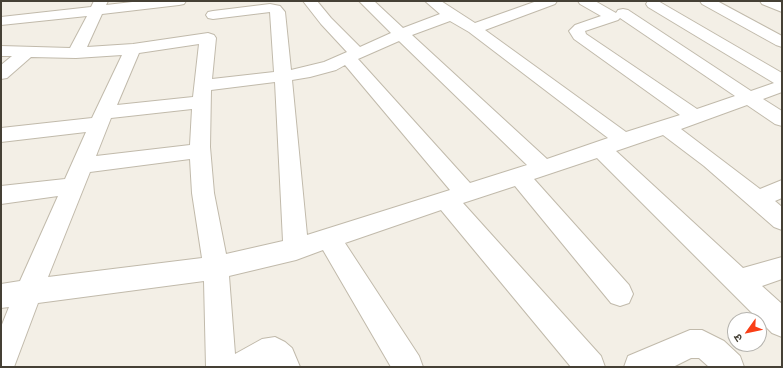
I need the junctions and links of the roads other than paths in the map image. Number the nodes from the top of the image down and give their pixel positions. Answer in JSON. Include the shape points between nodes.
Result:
{"nodes":[{"id":1,"x":179,"y":1,"type":"edge"},
{"id":2,"x":310,"y":1,"type":"edge"},
{"id":3,"x":366,"y":1,"type":"edge"},
{"id":4,"x":432,"y":1,"type":"edge"},
{"id":5,"x":550,"y":1,"type":"edge"},
{"id":6,"x":585,"y":1,"type":"edge"},
{"id":7,"x":707,"y":1,"type":"edge"},
{"id":8,"x":767,"y":1,"type":"edge"},
{"id":9,"x":661,"y":3,"type":"edge"},
{"id":10,"x":99,"y":6,"type":"edge"},
{"id":11,"x":214,"y":8,"type":"edge"},
{"id":12,"x":782,"y":8,"type":"edge"},
{"id":13,"x":451,"y":15,"type":"junction"},
{"id":14,"x":618,"y":15,"type":"junction"},
{"id":15,"x":1,"y":21,"type":"edge"},
{"id":16,"x":474,"y":29,"type":"junction"},
{"id":17,"x":401,"y":34,"type":"junction"},
{"id":18,"x":208,"y":38,"type":"junction"},
{"id":19,"x":782,"y":42,"type":"edge"},
{"id":20,"x":133,"y":49,"type":"junction"},
{"id":21,"x":1,"y":51,"type":"edge"},
{"id":22,"x":26,"y":53,"type":"junction"},
{"id":23,"x":76,"y":53,"type":"junction"},
{"id":24,"x":353,"y":56,"type":"junction"},
{"id":25,"x":1,"y":74,"type":"edge"},
{"id":26,"x":283,"y":75,"type":"junction"},
{"id":27,"x":782,"y":80,"type":"edge"},
{"id":28,"x":782,"y":86,"type":"edge"},
{"id":29,"x":202,"y":94,"type":"junction"},
{"id":30,"x":748,"y":98,"type":"junction"},
{"id":31,"x":695,"y":117,"type":"junction"},
{"id":32,"x":101,"y":119,"type":"junction"},
{"id":33,"x":782,"y":120,"type":"edge"},
{"id":34,"x":666,"y":127,"type":"junction"},
{"id":35,"x":1,"y":135,"type":"edge"},
{"id":36,"x":623,"y":140,"type":"junction"},
{"id":37,"x":601,"y":149,"type":"junction"},
{"id":38,"x":200,"y":151,"type":"junction"},
{"id":39,"x":82,"y":165,"type":"junction"},
{"id":40,"x":543,"y":168,"type":"junction"},
{"id":41,"x":519,"y":176,"type":"junction"},
{"id":42,"x":73,"y":186,"type":"junction"},
{"id":43,"x":782,"y":188,"type":"edge"},
{"id":44,"x":1,"y":195,"type":"edge"},
{"id":45,"x":456,"y":197,"type":"junction"},
{"id":46,"x":759,"y":199,"type":"junction"},
{"id":47,"x":782,"y":220,"type":"edge"},
{"id":48,"x":329,"y":238,"type":"junction"},
{"id":49,"x":296,"y":249,"type":"junction"},
{"id":50,"x":216,"y":268,"type":"junction"},
{"id":51,"x":782,"y":268,"type":"edge"},
{"id":52,"x":738,"y":281,"type":"junction"},
{"id":53,"x":29,"y":292,"type":"junction"},
{"id":54,"x":620,"y":294,"type":"dead end"},
{"id":55,"x":1,"y":296,"type":"edge"},
{"id":56,"x":782,"y":323,"type":"edge"},
{"id":57,"x":1,"y":362,"type":"edge"},
{"id":58,"x":222,"y":367,"type":"edge"},
{"id":59,"x":241,"y":367,"type":"edge"},
{"id":60,"x":285,"y":367,"type":"edge"},
{"id":61,"x":408,"y":367,"type":"edge"},
{"id":62,"x":590,"y":367,"type":"edge"},
{"id":63,"x":639,"y":367,"type":"edge"},
{"id":64,"x":729,"y":367,"type":"edge"}],
"edges":[{"from":1,"to":10,"type":"street"},
{"from":2,"to":24,"type":"street"},
{"from":3,"to":17,"type":"street"},
{"from":4,"to":13,"type":"street"},
{"from":5,"to":16,"type":"street"},
{"from":6,"to":14,"type":"street"},
{"from":7,"to":19,"type":"street"},
{"from":8,"to":12,"type":"street"},
{"from":9,"to":14,"type":"street"},
{"from":9,"to":27,"type":"street"},
{"from":10,"to":15,"type":"street"},
{"from":10,"to":23,"type":"street"},
{"from":11,"to":18,"type":"street"},
{"from":11,"to":26,"type":"street","via":[[275,9],[278,12]]},
{"from":13,"to":16,"type":"street"},
{"from":13,"to":17,"type":"street"},
{"from":14,"to":30,"type":"street"},
{"from":14,"to":31,"type":"street","via":[[576,31],[579,36]]},
{"from":16,"to":36,"type":"street"},
{"from":17,"to":24,"type":"street"},
{"from":17,"to":40,"type":"street"},
{"from":18,"to":20,"type":"street"},
{"from":18,"to":29,"type":"street"},
{"from":20,"to":23,"type":"street"},
{"from":20,"to":32,"type":"street"},
{"from":21,"to":22,"type":"street"},
{"from":22,"to":23,"type":"street"},
{"from":22,"to":25,"type":"street"},
{"from":24,"to":26,"type":"street","via":[[330,66]]},
{"from":24,"to":45,"type":"street"},
{"from":26,"to":29,"type":"street"},
{"from":26,"to":49,"type":"street"},
{"from":28,"to":30,"type":"street"},
{"from":29,"to":32,"type":"street"},
{"from":29,"to":38,"type":"street"},
{"from":30,"to":31,"type":"street"},
{"from":30,"to":33,"type":"street"},
{"from":31,"to":34,"type":"street"},
{"from":32,"to":35,"type":"street"},
{"from":32,"to":39,"type":"street"},
{"from":34,"to":36,"type":"street"},
{"from":34,"to":46,"type":"street"},
{"from":36,"to":37,"type":"street"},
{"from":37,"to":40,"type":"street"},
{"from":37,"to":52,"type":"street"},
{"from":38,"to":39,"type":"street"},
{"from":38,"to":50,"type":"street","via":[[203,192]]},
{"from":39,"to":42,"type":"street"},
{"from":40,"to":41,"type":"street"},
{"from":41,"to":45,"type":"street"},
{"from":41,"to":54,"type":"street"},
{"from":42,"to":44,"type":"street"},
{"from":42,"to":53,"type":"street"},
{"from":43,"to":46,"type":"street"},
{"from":45,"to":48,"type":"street"},
{"from":45,"to":62,"type":"street"},
{"from":46,"to":47,"type":"street"},
{"from":48,"to":49,"type":"street"},
{"from":48,"to":61,"type":"street"},
{"from":49,"to":50,"type":"street"},
{"from":50,"to":53,"type":"street"},
{"from":50,"to":58,"type":"street"},
{"from":51,"to":52,"type":"street"},
{"from":52,"to":56,"type":"street"},
{"from":53,"to":55,"type":"street"},
{"from":53,"to":57,"type":"street"},
{"from":59,"to":60,"type":"street","via":[[262,354],[275,352],[282,358]]},
{"from":63,"to":64,"type":"street","via":[[690,344],[702,344],[714,351]]}]}
